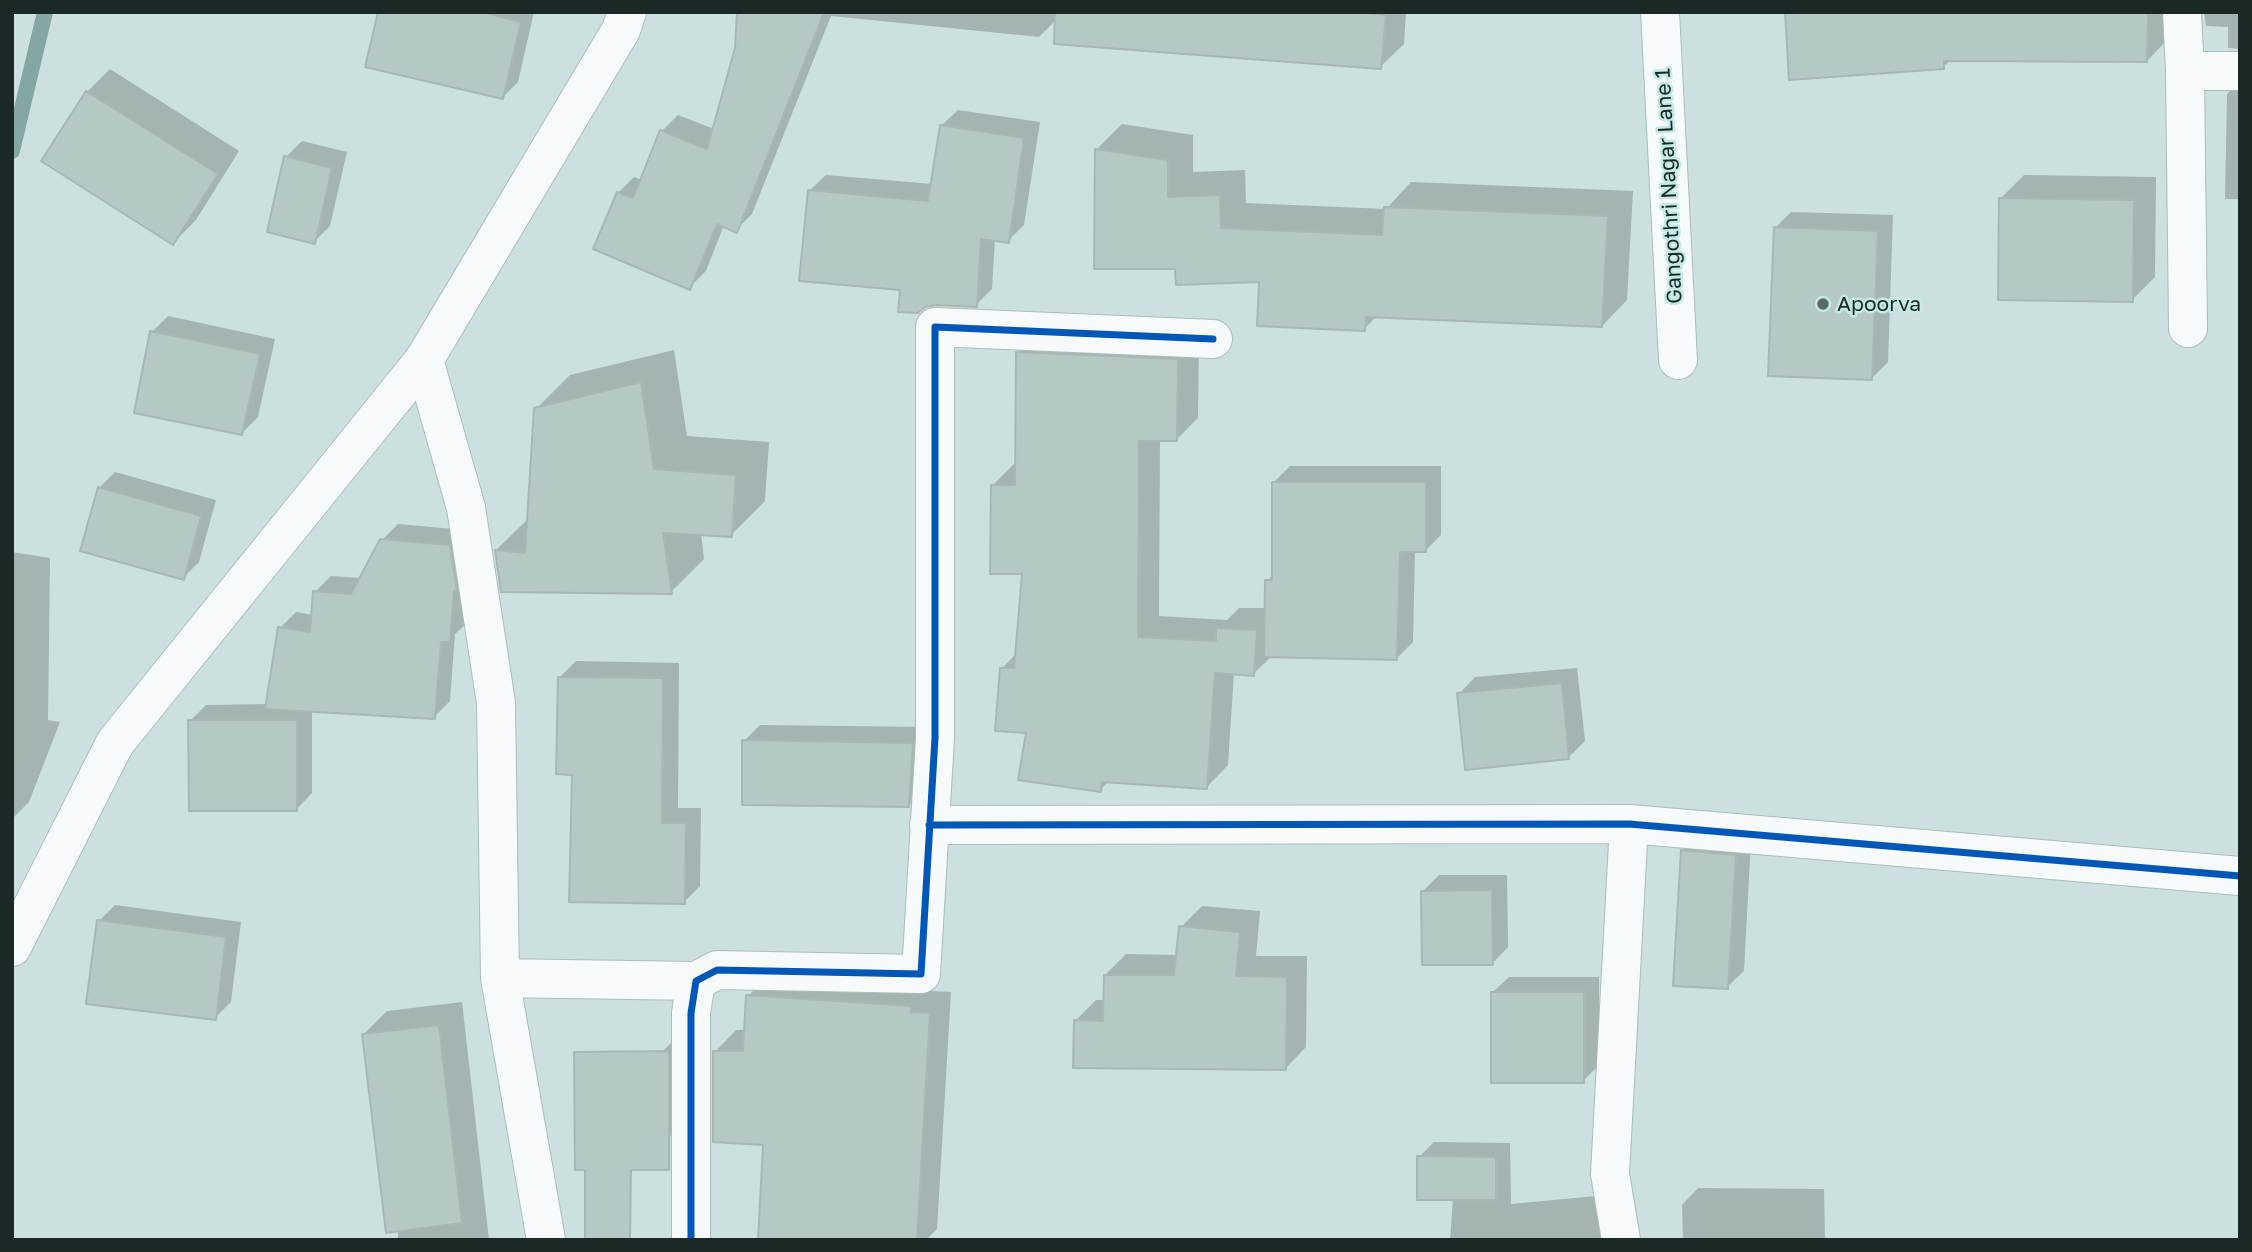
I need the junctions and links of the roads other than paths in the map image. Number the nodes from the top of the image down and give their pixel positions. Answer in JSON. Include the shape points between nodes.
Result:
{"nodes":[{"id":1,"x":627,"y":12,"type":"edge"},
{"id":2,"x":1660,"y":12,"type":"edge"},
{"id":3,"x":2182,"y":12,"type":"edge"},
{"id":4,"x":2185,"y":71,"type":"junction"},
{"id":5,"x":2240,"y":71,"type":"edge"},
{"id":6,"x":2188,"y":328,"type":"dead end"},
{"id":7,"x":1213,"y":339,"type":"dead end"},
{"id":8,"x":424,"y":360,"type":"junction"},
{"id":9,"x":1678,"y":360,"type":"dead end"},
{"id":10,"x":1629,"y":824,"type":"junction"},
{"id":11,"x":929,"y":825,"type":"junction"},
{"id":12,"x":2240,"y":876,"type":"edge"},
{"id":13,"x":12,"y":947,"type":"edge"},
{"id":14,"x":500,"y":978,"type":"junction"},
{"id":15,"x":696,"y":981,"type":"junction"},
{"id":16,"x":545,"y":1240,"type":"edge"},
{"id":17,"x":691,"y":1240,"type":"edge"},
{"id":18,"x":1621,"y":1240,"type":"edge"}],
"edges":[{"from":1,"to":8,"type":"street","via":[[621,30]]},
{"from":2,"to":9,"type":"street","name":"Gangothri Nagar Lane 1"},
{"from":3,"to":4,"type":"street"},
{"from":4,"to":5,"type":"street"},
{"from":4,"to":6,"type":"street"},
{"from":7,"to":11,"type":"street","via":[[935,327],[935,725]]},
{"from":8,"to":13,"type":"street","via":[[115,743]]},
{"from":8,"to":14,"type":"street","via":[[466,508],[496,703]]},
{"from":10,"to":11,"type":"street"},
{"from":10,"to":12,"type":"street"},
{"from":10,"to":18,"type":"street","via":[[1610,1174]]},
{"from":11,"to":15,"type":"street","via":[[921,974],[717,971]]},
{"from":14,"to":15,"type":"street"},
{"from":14,"to":16,"type":"street"},
{"from":15,"to":17,"type":"street","via":[[691,1013]]}]}
